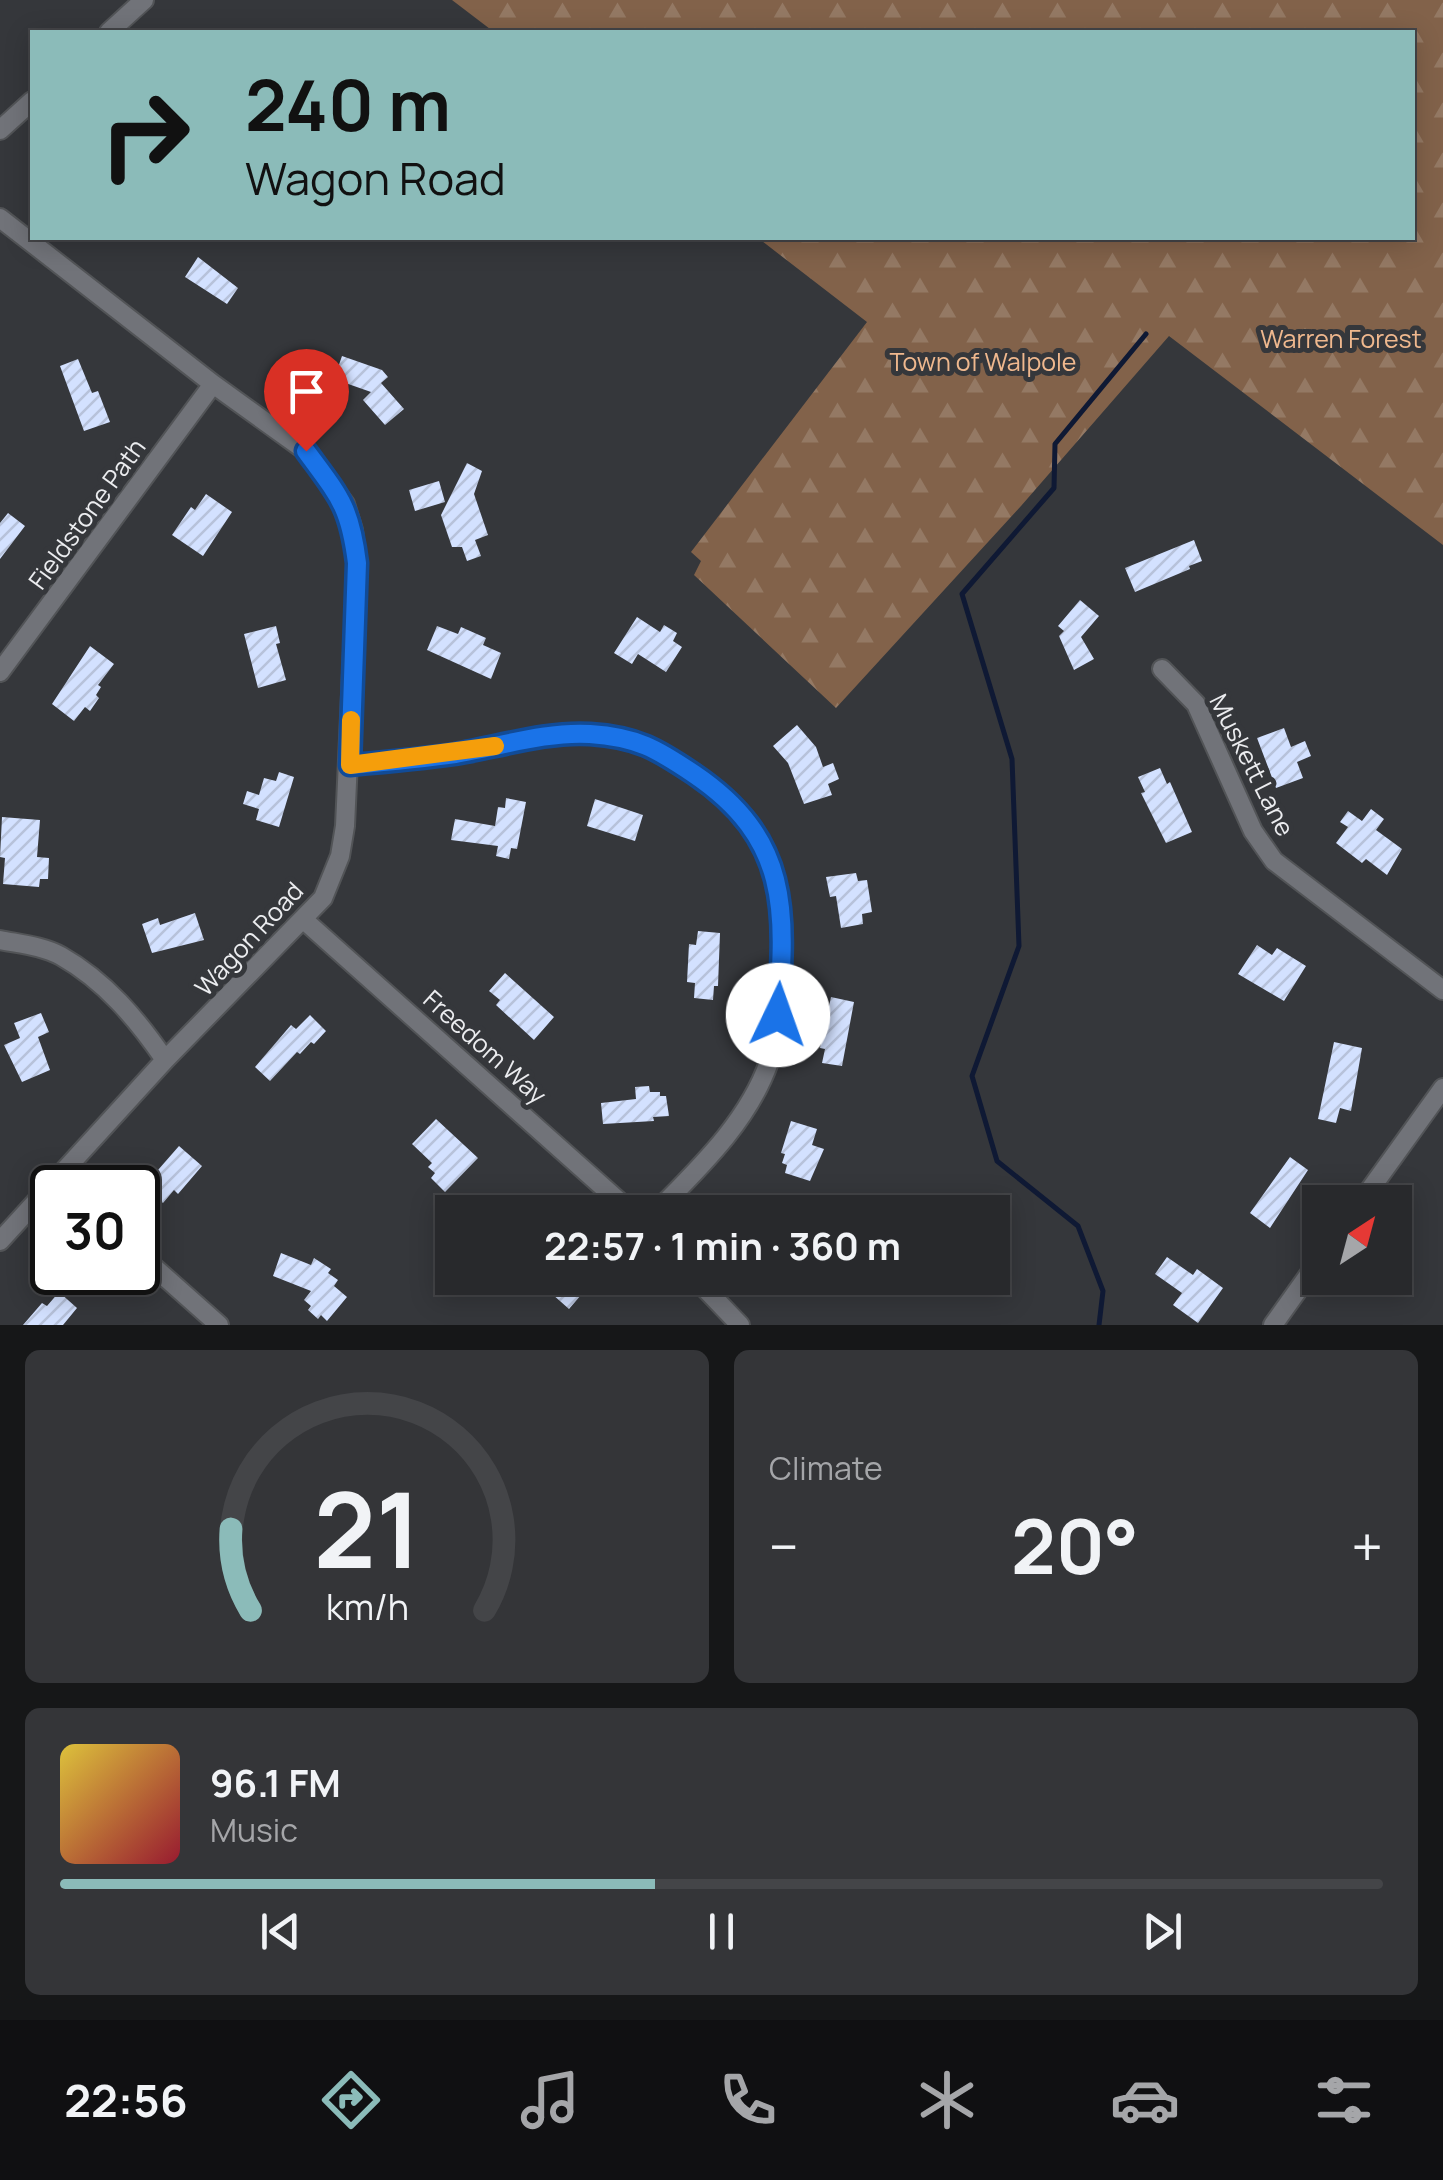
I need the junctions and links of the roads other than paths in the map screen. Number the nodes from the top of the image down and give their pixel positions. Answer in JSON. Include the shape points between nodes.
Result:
{"nodes":[{"id":1,"x":144,"y":0,"type":"edge"},
{"id":2,"x":111,"y":30,"type":"edge"},
{"id":3,"x":30,"y":103,"type":"edge"},
{"id":4,"x":0,"y":130,"type":"edge"},
{"id":5,"x":0,"y":218,"type":"edge"},
{"id":6,"x":213,"y":384,"type":"junction"},
{"id":7,"x":1162,"y":669,"type":"dead end"},
{"id":8,"x":0,"y":672,"type":"edge"},
{"id":9,"x":350,"y":765,"type":"junction"},
{"id":10,"x":304,"y":920,"type":"junction"},
{"id":11,"x":0,"y":940,"type":"edge"},
{"id":12,"x":1443,"y":990,"type":"edge"},
{"id":13,"x":164,"y":1060,"type":"junction"},
{"id":14,"x":1443,"y":1088,"type":"edge"},
{"id":15,"x":74,"y":1165,"type":"edge"},
{"id":16,"x":1373,"y":1185,"type":"edge"},
{"id":17,"x":612,"y":1195,"type":"edge"},
{"id":18,"x":672,"y":1195,"type":"edge"},
{"id":19,"x":30,"y":1212,"type":"edge"},
{"id":20,"x":0,"y":1241,"type":"edge"},
{"id":21,"x":160,"y":1273,"type":"edge"},
{"id":22,"x":1302,"y":1284,"type":"edge"},
{"id":23,"x":711,"y":1295,"type":"edge"},
{"id":24,"x":219,"y":1325,"type":"edge"},
{"id":25,"x":740,"y":1325,"type":"edge"},
{"id":26,"x":1273,"y":1325,"type":"edge"}],
"edges":[{"from":1,"to":2,"type":"street"},
{"from":3,"to":4,"type":"street"},
{"from":5,"to":6,"type":"street","name":"Wagon Road"},
{"from":6,"to":8,"type":"street","name":"Fieldstone Path"},
{"from":6,"to":9,"type":"street","name":"Wagon Road","via":[[306,451],[344,504],[357,563]]},
{"from":7,"to":12,"type":"street","name":"Muskett Lane","via":[[1196,704],[1253,830],[1274,861]]},
{"from":9,"to":10,"type":"street","name":"Wagon Road","via":[[340,856],[323,898]]},
{"from":9,"to":18,"type":"street","via":[[586,733],[616,736],[651,745],[737,807],[763,842],[776,876],[782,931],[778,1015],[770,1060],[751,1100],[726,1138]]},
{"from":10,"to":13,"type":"street","name":"Wagon Road"},
{"from":10,"to":17,"type":"street","name":"Freedom Way"},
{"from":11,"to":13,"type":"street","via":[[59,955],[107,989]]},
{"from":13,"to":15,"type":"street","name":"Wagon Road"},
{"from":14,"to":16,"type":"street"},
{"from":19,"to":20,"type":"street","name":"Wagon Road"},
{"from":21,"to":24,"type":"street"},
{"from":22,"to":26,"type":"street"},
{"from":23,"to":25,"type":"street"}]}
